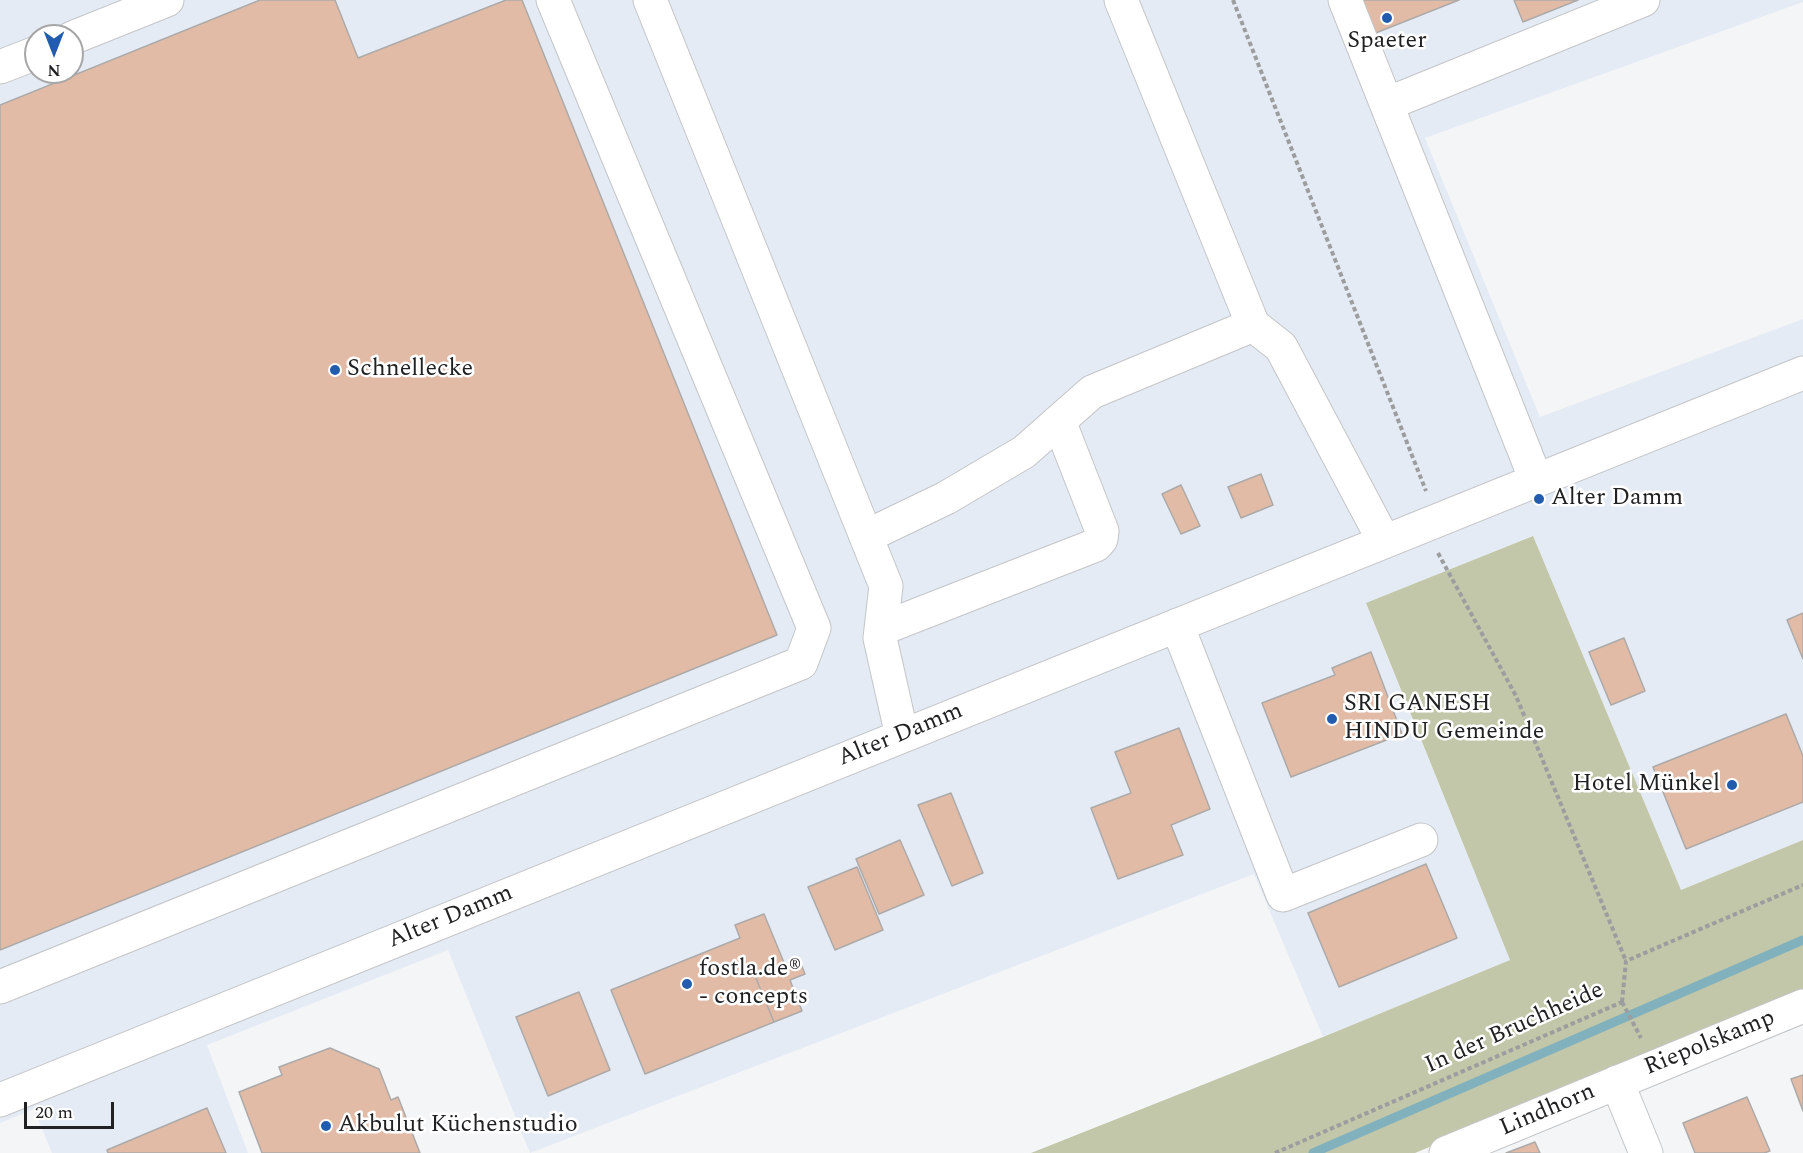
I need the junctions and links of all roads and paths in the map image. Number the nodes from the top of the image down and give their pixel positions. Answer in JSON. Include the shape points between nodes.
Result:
{"nodes":[{"id":1,"x":167,"y":0,"type":"edge"},
{"id":2,"x":553,"y":0,"type":"edge"},
{"id":3,"x":650,"y":0,"type":"edge"},
{"id":4,"x":1121,"y":0,"type":"edge"},
{"id":5,"x":1233,"y":0,"type":"edge"},
{"id":6,"x":1345,"y":0,"type":"edge"},
{"id":7,"x":1643,"y":0,"type":"edge"},
{"id":8,"x":84,"y":33,"type":"edge"},
{"id":9,"x":24,"y":58,"type":"edge"},
{"id":10,"x":0,"y":67,"type":"edge"},
{"id":11,"x":1387,"y":104,"type":"junction"},
{"id":12,"x":1253,"y":325,"type":"junction"},
{"id":13,"x":1803,"y":372,"type":"edge"},
{"id":14,"x":1059,"y":421,"type":"junction"},
{"id":15,"x":1536,"y":480,"type":"junction"},
{"id":16,"x":1431,"y":522,"type":"junction"},
{"id":17,"x":867,"y":536,"type":"junction"},
{"id":18,"x":1384,"y":541,"type":"junction"},
{"id":19,"x":1177,"y":625,"type":"junction"},
{"id":20,"x":881,"y":629,"type":"junction"},
{"id":21,"x":902,"y":736,"type":"junction"},
{"id":22,"x":1421,"y":840,"type":"dead end"},
{"id":23,"x":1803,"y":885,"type":"edge"},
{"id":24,"x":1626,"y":961,"type":"junction"},
{"id":25,"x":0,"y":987,"type":"edge"},
{"id":26,"x":1622,"y":1002,"type":"junction"},
{"id":27,"x":1803,"y":1006,"type":"edge"},
{"id":28,"x":1639,"y":1032,"type":"dead end"},
{"id":29,"x":1617,"y":1082,"type":"junction"},
{"id":30,"x":0,"y":1100,"type":"edge"},
{"id":31,"x":1275,"y":1153,"type":"edge"},
{"id":32,"x":1446,"y":1153,"type":"edge"},
{"id":33,"x":1646,"y":1153,"type":"edge"}],
"edges":[{"from":1,"to":8,"type":"street"},
{"from":2,"to":25,"type":"street","via":[[814,628],[801,663]]},
{"from":3,"to":17,"type":"street"},
{"from":4,"to":12,"type":"street"},
{"from":5,"to":16,"type":"path","via":[[1382,375]]},
{"from":6,"to":11,"type":"street"},
{"from":7,"to":11,"type":"street"},
{"from":9,"to":10,"type":"street"},
{"from":11,"to":15,"type":"street"},
{"from":12,"to":14,"type":"street","via":[[1092,392]]},
{"from":12,"to":18,"type":"street","via":[[1281,347]]},
{"from":13,"to":15,"type":"street","name":"Alter Damm"},
{"from":14,"to":17,"type":"street","via":[[1024,452],[946,498]]},
{"from":14,"to":20,"type":"street","via":[[1102,531],[1096,545]]},
{"from":15,"to":16,"type":"street","name":"Alter Damm"},
{"from":16,"to":18,"type":"street","name":"Alter Damm"},
{"from":16,"to":24,"type":"path","via":[[1443,564],[1516,696]]},
{"from":17,"to":20,"type":"street","via":[[886,586]]},
{"from":18,"to":19,"type":"street","name":"Alter Damm"},
{"from":19,"to":21,"type":"street","name":"Alter Damm"},
{"from":19,"to":22,"type":"street","via":[[1283,895]]},
{"from":20,"to":21,"type":"street"},
{"from":21,"to":30,"type":"street","name":"Alter Damm"},
{"from":23,"to":24,"type":"path","name":"In der Bruchheide"},
{"from":24,"to":26,"type":"path","name":"In der Bruchheide"},
{"from":26,"to":28,"type":"path"},
{"from":26,"to":31,"type":"path","name":"In der Bruchheide"},
{"from":27,"to":29,"type":"street","name":"Riepolskamp"},
{"from":29,"to":32,"type":"street","name":"Lindhorn"},
{"from":29,"to":33,"type":"street"}]}
